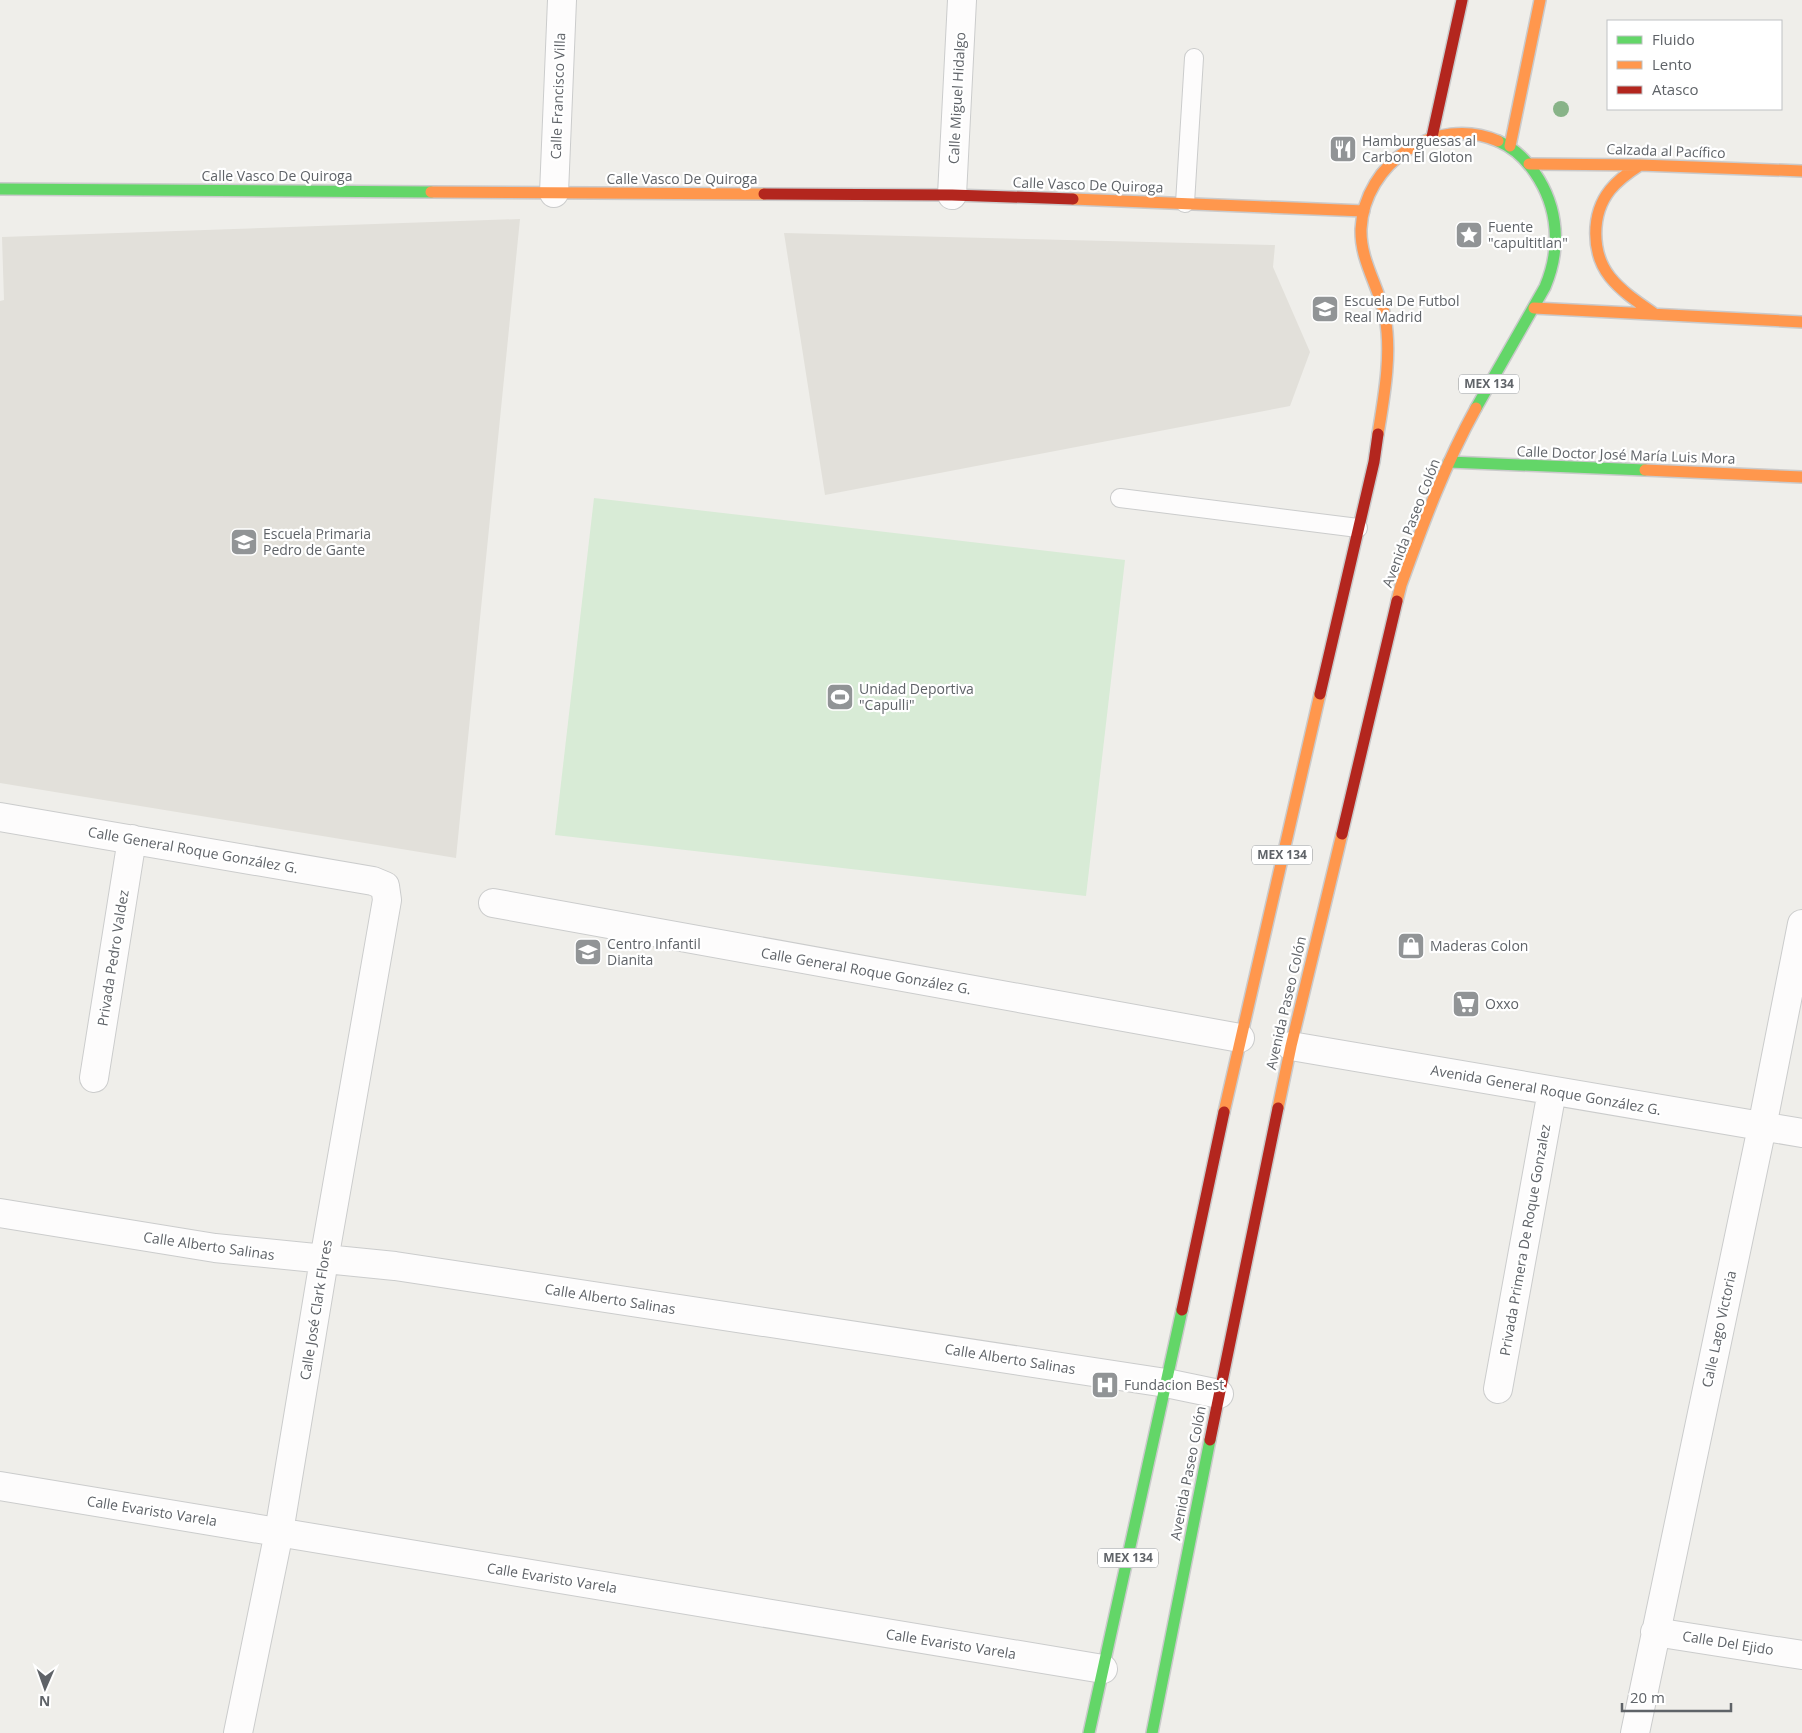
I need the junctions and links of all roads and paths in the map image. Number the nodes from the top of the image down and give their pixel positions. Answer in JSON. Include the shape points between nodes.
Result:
{"nodes":[{"id":1,"x":562,"y":0,"type":"edge"},
{"id":2,"x":962,"y":0,"type":"edge"},
{"id":3,"x":1462,"y":0,"type":"edge"},
{"id":4,"x":1540,"y":0,"type":"edge"},
{"id":5,"x":1194,"y":58,"type":"dead end"},
{"id":6,"x":1432,"y":137,"type":"junction"},
{"id":7,"x":1510,"y":146,"type":"junction"},
{"id":8,"x":1529,"y":164,"type":"junction"},
{"id":9,"x":1640,"y":165,"type":"junction"},
{"id":10,"x":1802,"y":171,"type":"edge"},
{"id":11,"x":0,"y":189,"type":"edge"},
{"id":12,"x":554,"y":193,"type":"junction"},
{"id":13,"x":952,"y":195,"type":"junction"},
{"id":14,"x":1185,"y":203,"type":"junction"},
{"id":15,"x":1364,"y":211,"type":"junction"},
{"id":16,"x":1534,"y":308,"type":"junction"},
{"id":17,"x":1656,"y":314,"type":"junction"},
{"id":18,"x":1802,"y":322,"type":"edge"},
{"id":19,"x":1449,"y":462,"type":"junction"},
{"id":20,"x":1802,"y":477,"type":"edge"},
{"id":21,"x":1120,"y":498,"type":"dead end"},
{"id":22,"x":1358,"y":528,"type":"junction"},
{"id":23,"x":0,"y":817,"type":"edge"},
{"id":24,"x":132,"y":839,"type":"junction"},
{"id":25,"x":385,"y":886,"type":"joint"},
{"id":26,"x":493,"y":903,"type":"dead end"},
{"id":27,"x":1802,"y":924,"type":"edge"},
{"id":28,"x":1240,"y":1038,"type":"junction"},
{"id":29,"x":1291,"y":1046,"type":"junction"},
{"id":30,"x":94,"y":1078,"type":"dead end"},
{"id":31,"x":1552,"y":1092,"type":"junction"},
{"id":32,"x":1762,"y":1127,"type":"junction"},
{"id":33,"x":1802,"y":1133,"type":"edge"},
{"id":34,"x":0,"y":1212,"type":"edge"},
{"id":35,"x":324,"y":1260,"type":"junction"},
{"id":36,"x":1166,"y":1383,"type":"junction"},
{"id":37,"x":1498,"y":1389,"type":"dead end"},
{"id":38,"x":1219,"y":1394,"type":"junction"},
{"id":39,"x":0,"y":1486,"type":"edge"},
{"id":40,"x":279,"y":1532,"type":"junction"},
{"id":41,"x":1655,"y":1632,"type":"junction"},
{"id":42,"x":1802,"y":1655,"type":"edge"},
{"id":43,"x":1103,"y":1669,"type":"junction"},
{"id":44,"x":238,"y":1733,"type":"edge"},
{"id":45,"x":1089,"y":1733,"type":"edge"},
{"id":46,"x":1152,"y":1733,"type":"edge"},
{"id":47,"x":1634,"y":1733,"type":"edge"}],
"edges":[{"from":1,"to":12,"type":"street","name":"Calle Francisco Villa"},
{"from":2,"to":13,"type":"street","name":"Calle Miguel Hidalgo"},
{"from":3,"to":6,"type":"main road"},
{"from":4,"to":7,"type":"main road"},
{"from":5,"to":14,"type":"lane"},
{"from":6,"to":7,"type":"main road","name":"Avenida Paseo Colón","via":[[1472,133]]},
{"from":6,"to":15,"type":"main road","name":"Avenida Paseo Colón","via":[[1408,148],[1388,165],[1376,182]]},
{"from":7,"to":8,"type":"main road","name":"Avenida Paseo Colón"},
{"from":8,"to":9,"type":"main road","name":"Calzada al Pacífico"},
{"from":8,"to":16,"type":"main road","name":"Avenida Paseo Colón","via":[[1549,196],[1556,221],[1557,246],[1552,272]]},
{"from":9,"to":10,"type":"main road","name":"Calzada al Pacífico"},
{"from":9,"to":17,"type":"main road","via":[[1617,182],[1608,194],[1598,217],[1597,244],[1604,269],[1613,280],[1625,294]]},
{"from":11,"to":12,"type":"main road","name":"Calle Vasco De Quiroga"},
{"from":12,"to":13,"type":"main road","name":"Calle Vasco De Quiroga"},
{"from":13,"to":14,"type":"main road","name":"Calle Vasco De Quiroga"},
{"from":14,"to":15,"type":"main road","name":"Calle Vasco De Quiroga"},
{"from":15,"to":22,"type":"main road","name":"Avenida Paseo Colón","number":"MEX 134","via":[[1361,237],[1386,326],[1386,374],[1374,462]]},
{"from":16,"to":17,"type":"main road"},
{"from":16,"to":19,"type":"main road","name":"Avenida Paseo Colón","number":"MEX 134"},
{"from":17,"to":18,"type":"main road"},
{"from":19,"to":20,"type":"main road","name":"Calle Doctor José María Luis Mora"},
{"from":19,"to":29,"type":"main road","name":"Avenida Paseo Colón","number":"MEX 134","via":[[1401,585]]},
{"from":21,"to":22,"type":"lane"},
{"from":22,"to":28,"type":"main road","number":"MEX 134"},
{"from":23,"to":24,"type":"street","name":"Calle General Roque González G."},
{"from":24,"to":25,"type":"street","name":"Calle General Roque González G.","via":[[373,881]]},
{"from":24,"to":30,"type":"street","name":"Privada Pedro Valdez"},
{"from":25,"to":35,"type":"street","name":"Calle José Clark Flores","via":[[387,900]]},
{"from":26,"to":28,"type":"street","name":"Calle General Roque González G."},
{"from":27,"to":32,"type":"street","name":"Calle Lago Victoria"},
{"from":28,"to":36,"type":"main road","number":"MEX 134"},
{"from":29,"to":31,"type":"street","name":"Avenida General Roque González G."},
{"from":29,"to":38,"type":"main road","name":"Avenida Paseo Colón","number":"MEX 134"},
{"from":31,"to":32,"type":"street","name":"Avenida General Roque González G."},
{"from":31,"to":37,"type":"street","name":"Privada Primera De Roque Gonzalez"},
{"from":32,"to":33,"type":"street","name":"Avenida General Roque González G."},
{"from":32,"to":41,"type":"street","name":"Calle Lago Victoria"},
{"from":34,"to":35,"type":"street","name":"Calle Alberto Salinas","via":[[215,1248]]},
{"from":35,"to":36,"type":"street","name":"Calle Alberto Salinas","via":[[395,1266]]},
{"from":35,"to":40,"type":"street","name":"Calle José Clark Flores"},
{"from":36,"to":38,"type":"street","name":"Calle Alberto Salinas"},
{"from":36,"to":43,"type":"main road","number":"MEX 134"},
{"from":38,"to":46,"type":"main road","name":"Avenida Paseo Colón","number":"MEX 134"},
{"from":39,"to":40,"type":"street","name":"Calle Evaristo Varela"},
{"from":40,"to":43,"type":"street","name":"Calle Evaristo Varela"},
{"from":40,"to":44,"type":"street","name":"Calle José Clark Flores"},
{"from":41,"to":42,"type":"street","name":"Calle Del Ejido"},
{"from":41,"to":47,"type":"street","name":"Calle Lago Victoria"},
{"from":43,"to":45,"type":"main road","number":"MEX 134"}]}
